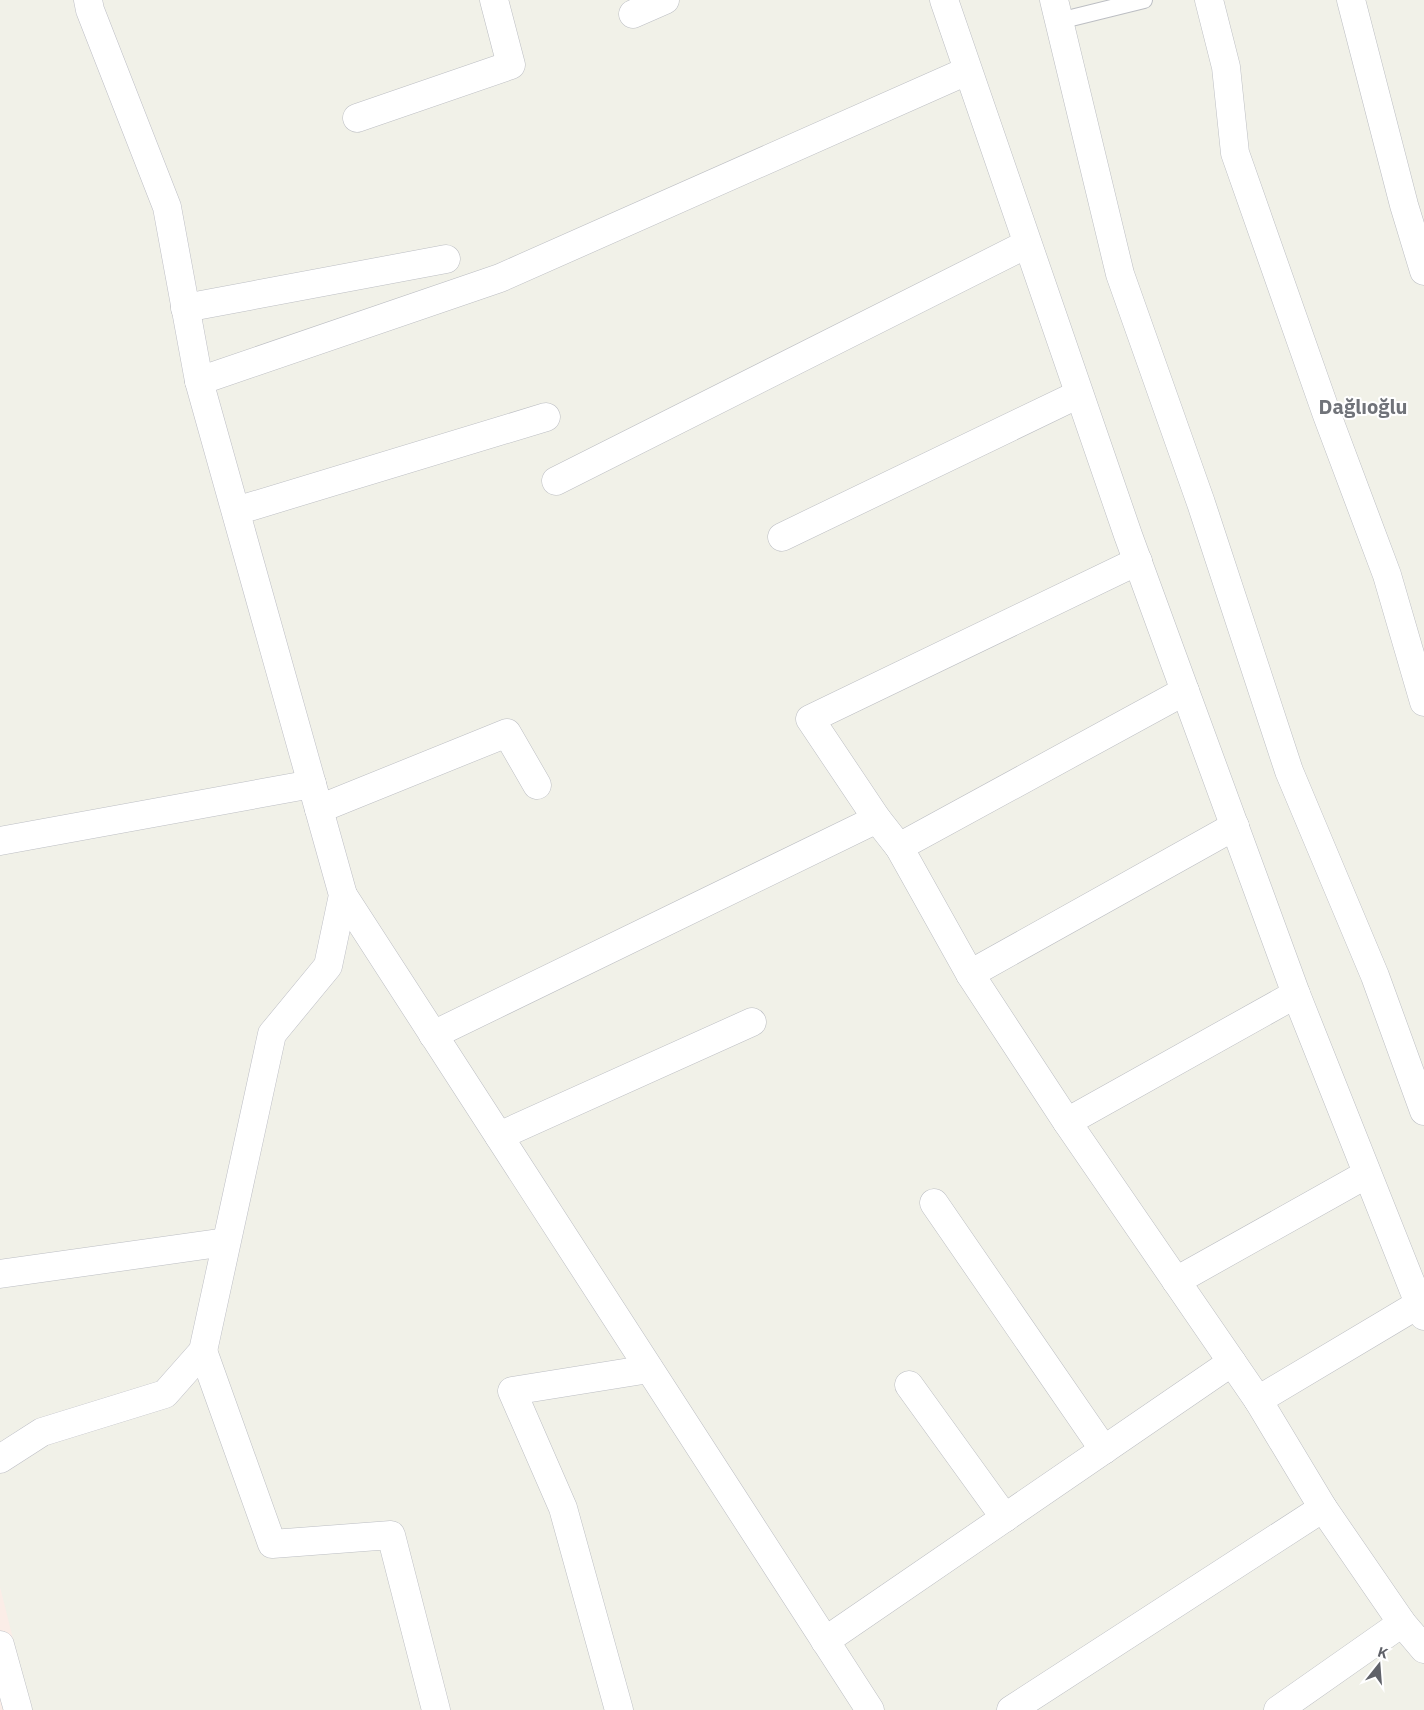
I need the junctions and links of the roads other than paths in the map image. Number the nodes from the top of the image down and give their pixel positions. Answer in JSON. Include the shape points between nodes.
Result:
{"nodes":[{"id":1,"x":88,"y":0,"type":"edge"},
{"id":2,"x":494,"y":0,"type":"edge"},
{"id":3,"x":665,"y":0,"type":"edge"},
{"id":4,"x":944,"y":0,"type":"edge"},
{"id":5,"x":1144,"y":0,"type":"edge"},
{"id":6,"x":1209,"y":0,"type":"edge"},
{"id":7,"x":1352,"y":0,"type":"edge"},
{"id":8,"x":1057,"y":11,"type":"edge"},
{"id":9,"x":633,"y":14,"type":"dead end"},
{"id":10,"x":967,"y":71,"type":"junction"},
{"id":11,"x":357,"y":118,"type":"dead end"},
{"id":12,"x":1414,"y":202,"type":"edge"},
{"id":13,"x":1027,"y":244,"type":"junction"},
{"id":14,"x":446,"y":260,"type":"dead end"},
{"id":15,"x":1424,"y":270,"type":"edge"},
{"id":16,"x":185,"y":308,"type":"junction"},
{"id":17,"x":199,"y":381,"type":"junction"},
{"id":18,"x":1079,"y":394,"type":"junction"},
{"id":19,"x":546,"y":417,"type":"dead end"},
{"id":20,"x":556,"y":481,"type":"dead end"},
{"id":21,"x":236,"y":511,"type":"junction"},
{"id":22,"x":782,"y":537,"type":"dead end"},
{"id":23,"x":1138,"y":561,"type":"junction"},
{"id":24,"x":1185,"y":691,"type":"junction"},
{"id":25,"x":1424,"y":702,"type":"edge"},
{"id":26,"x":312,"y":784,"type":"junction"},
{"id":27,"x":537,"y":785,"type":"dead end"},
{"id":28,"x":319,"y":809,"type":"junction"},
{"id":29,"x":877,"y":818,"type":"junction"},
{"id":30,"x":1235,"y":826,"type":"junction"},
{"id":31,"x":0,"y":841,"type":"edge"},
{"id":32,"x":899,"y":847,"type":"junction"},
{"id":33,"x":342,"y":895,"type":"junction"},
{"id":34,"x":970,"y":974,"type":"junction"},
{"id":35,"x":1296,"y":994,"type":"junction"},
{"id":36,"x":752,"y":1022,"type":"dead end"},
{"id":37,"x":433,"y":1035,"type":"junction"},
{"id":38,"x":1424,"y":1111,"type":"edge"},
{"id":39,"x":1067,"y":1122,"type":"junction"},
{"id":40,"x":499,"y":1136,"type":"junction"},
{"id":41,"x":1367,"y":1174,"type":"junction"},
{"id":42,"x":934,"y":1203,"type":"dead end"},
{"id":43,"x":226,"y":1242,"type":"junction"},
{"id":44,"x":0,"y":1274,"type":"edge"},
{"id":45,"x":1176,"y":1281,"type":"junction"},
{"id":46,"x":1421,"y":1310,"type":"edge"},
{"id":47,"x":203,"y":1351,"type":"junction"},
{"id":48,"x":1232,"y":1362,"type":"junction"},
{"id":49,"x":649,"y":1368,"type":"junction"},
{"id":50,"x":909,"y":1384,"type":"dead end"},
{"id":51,"x":1258,"y":1400,"type":"junction"},
{"id":52,"x":1104,"y":1450,"type":"junction"},
{"id":53,"x":0,"y":1459,"type":"edge"},
{"id":54,"x":1323,"y":1508,"type":"junction"},
{"id":55,"x":1005,"y":1518,"type":"junction"},
{"id":56,"x":1402,"y":1623,"type":"junction"},
{"id":57,"x":825,"y":1641,"type":"junction"},
{"id":58,"x":0,"y":1645,"type":"edge"},
{"id":59,"x":1424,"y":1649,"type":"edge"},
{"id":60,"x":18,"y":1710,"type":"edge"},
{"id":61,"x":436,"y":1710,"type":"edge"},
{"id":62,"x":619,"y":1710,"type":"edge"},
{"id":63,"x":870,"y":1710,"type":"edge"},
{"id":64,"x":1011,"y":1710,"type":"edge"},
{"id":65,"x":1278,"y":1710,"type":"edge"}],
"edges":[{"from":1,"to":16,"type":"street","via":[[167,207]]},
{"from":2,"to":11,"type":"street","via":[[512,65]]},
{"from":3,"to":9,"type":"street"},
{"from":4,"to":10,"type":"street"},
{"from":5,"to":8,"type":"lane"},
{"from":6,"to":25,"type":"street","via":[[1226,68],[1235,153],[1326,415],[1387,574]]},
{"from":7,"to":12,"type":"street"},
{"from":8,"to":38,"type":"street","via":[[1120,274],[1201,503],[1289,770],[1375,976]]},
{"from":10,"to":13,"type":"street"},
{"from":10,"to":17,"type":"street","via":[[500,278]]},
{"from":12,"to":15,"type":"street"},
{"from":13,"to":18,"type":"street"},
{"from":13,"to":20,"type":"street"},
{"from":14,"to":16,"type":"street"},
{"from":16,"to":17,"type":"street"},
{"from":17,"to":21,"type":"street"},
{"from":18,"to":22,"type":"street"},
{"from":18,"to":23,"type":"street"},
{"from":19,"to":21,"type":"street"},
{"from":21,"to":26,"type":"street"},
{"from":23,"to":24,"type":"street"},
{"from":23,"to":29,"type":"street","via":[[810,719]]},
{"from":24,"to":30,"type":"street"},
{"from":24,"to":32,"type":"street"},
{"from":26,"to":28,"type":"street"},
{"from":26,"to":31,"type":"street"},
{"from":27,"to":28,"type":"street","via":[[507,733]]},
{"from":28,"to":33,"type":"street"},
{"from":29,"to":32,"type":"street"},
{"from":29,"to":37,"type":"street"},
{"from":30,"to":34,"type":"street"},
{"from":30,"to":35,"type":"street"},
{"from":32,"to":34,"type":"street"},
{"from":33,"to":37,"type":"street"},
{"from":33,"to":43,"type":"street","via":[[328,966],[272,1034]]},
{"from":34,"to":39,"type":"street"},
{"from":35,"to":39,"type":"street"},
{"from":35,"to":41,"type":"street"},
{"from":36,"to":40,"type":"street"},
{"from":37,"to":40,"type":"street"},
{"from":39,"to":45,"type":"street"},
{"from":40,"to":49,"type":"street"},
{"from":41,"to":45,"type":"street"},
{"from":41,"to":46,"type":"street"},
{"from":42,"to":52,"type":"street"},
{"from":43,"to":44,"type":"street"},
{"from":43,"to":47,"type":"street"},
{"from":45,"to":48,"type":"street"},
{"from":46,"to":51,"type":"street"},
{"from":47,"to":53,"type":"street","via":[[165,1394],[42,1432]]},
{"from":47,"to":61,"type":"street","via":[[272,1544],[392,1534]]},
{"from":48,"to":51,"type":"street"},
{"from":48,"to":52,"type":"street"},
{"from":49,"to":57,"type":"street"},
{"from":49,"to":62,"type":"street","via":[[512,1390],[563,1508]]},
{"from":50,"to":55,"type":"street"},
{"from":51,"to":54,"type":"street"},
{"from":52,"to":55,"type":"street"},
{"from":54,"to":56,"type":"street"},
{"from":54,"to":64,"type":"street"},
{"from":55,"to":57,"type":"street"},
{"from":56,"to":59,"type":"street"},
{"from":56,"to":65,"type":"street"},
{"from":57,"to":63,"type":"street"},
{"from":58,"to":60,"type":"street"}]}
